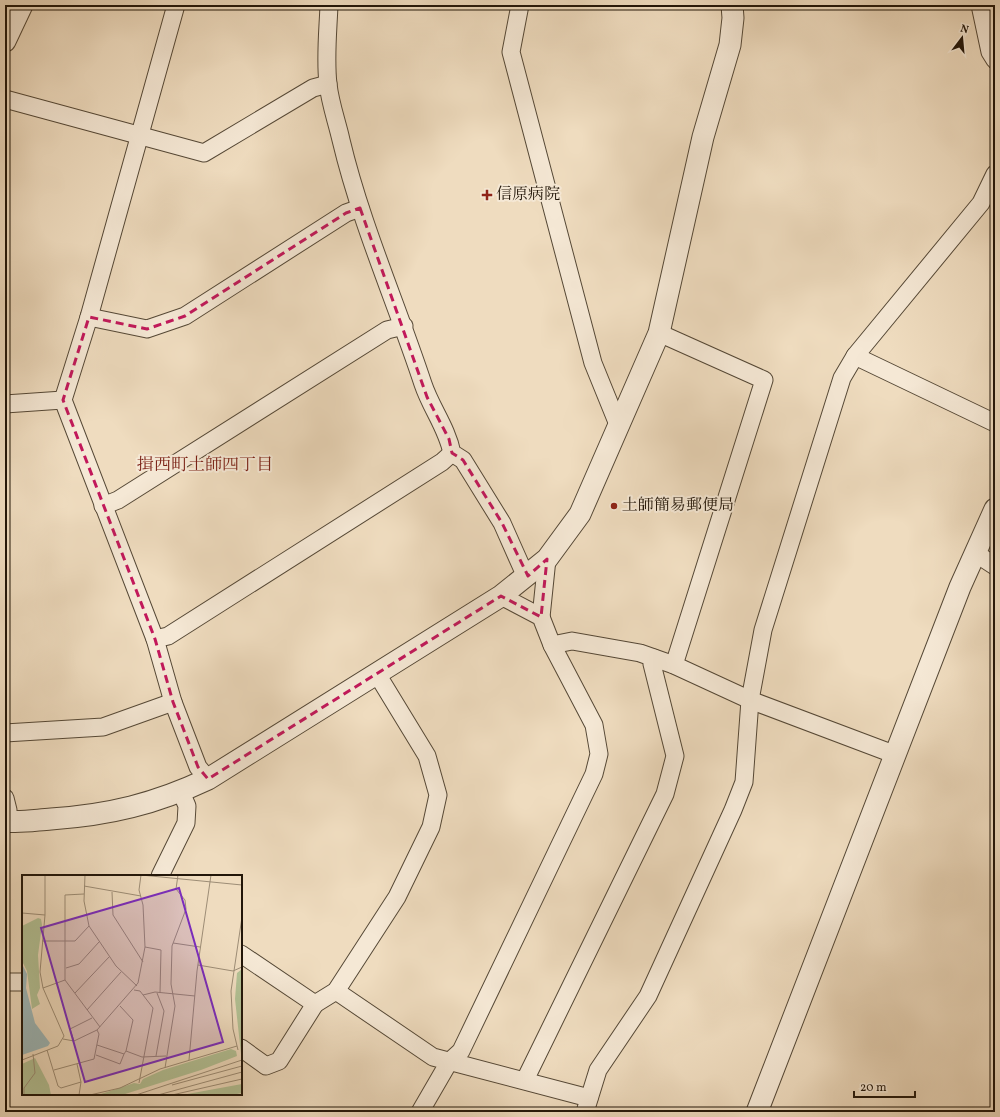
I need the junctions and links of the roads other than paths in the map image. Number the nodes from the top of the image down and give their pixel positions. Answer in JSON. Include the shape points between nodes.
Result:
{"nodes":[{"id":1,"x":22,"y":5,"type":"edge"},
{"id":2,"x":176,"y":5,"type":"edge"},
{"id":3,"x":329,"y":5,"type":"edge"},
{"id":4,"x":520,"y":5,"type":"edge"},
{"id":5,"x":732,"y":5,"type":"edge"},
{"id":6,"x":980,"y":5,"type":"edge"},
{"id":7,"x":5,"y":42,"type":"edge"},
{"id":8,"x":995,"y":60,"type":"edge"},
{"id":9,"x":328,"y":84,"type":"junction"},
{"id":10,"x":5,"y":99,"type":"edge"},
{"id":11,"x":140,"y":135,"type":"junction"},
{"id":12,"x":995,"y":174,"type":"edge"},
{"id":13,"x":360,"y":208,"type":"junction"},
{"id":14,"x":89,"y":317,"type":"junction"},
{"id":15,"x":404,"y":326,"type":"junction"},
{"id":16,"x":659,"y":333,"type":"junction"},
{"id":17,"x":856,"y":356,"type":"junction"},
{"id":18,"x":63,"y":400,"type":"junction"},
{"id":19,"x":5,"y":404,"type":"edge"},
{"id":20,"x":995,"y":423,"type":"edge"},
{"id":21,"x":619,"y":428,"type":"junction"},
{"id":22,"x":452,"y":453,"type":"junction"},
{"id":23,"x":103,"y":506,"type":"junction"},
{"id":24,"x":995,"y":509,"type":"edge"},
{"id":25,"x":975,"y":553,"type":"junction"},
{"id":26,"x":547,"y":559,"type":"junction"},
{"id":27,"x":995,"y":566,"type":"edge"},
{"id":28,"x":528,"y":576,"type":"junction"},
{"id":29,"x":501,"y":596,"type":"junction"},
{"id":30,"x":541,"y":617,"type":"junction"},
{"id":31,"x":155,"y":639,"type":"junction"},
{"id":32,"x":552,"y":645,"type":"junction"},
{"id":33,"x":654,"y":658,"type":"junction"},
{"id":34,"x":674,"y":665,"type":"junction"},
{"id":35,"x":376,"y":674,"type":"junction"},
{"id":36,"x":750,"y":700,"type":"junction"},
{"id":37,"x":173,"y":702,"type":"junction"},
{"id":38,"x":5,"y":733,"type":"edge"},
{"id":39,"x":896,"y":755,"type":"junction"},
{"id":40,"x":208,"y":779,"type":"junction"},
{"id":41,"x":181,"y":792,"type":"junction"},
{"id":42,"x":5,"y":798,"type":"edge"},
{"id":43,"x":6,"y":821,"type":"edge"},
{"id":44,"x":160,"y":875,"type":"edge"},
{"id":45,"x":242,"y":955,"type":"edge"},
{"id":46,"x":5,"y":982,"type":"edge"},
{"id":47,"x":22,"y":982,"type":"edge"},
{"id":48,"x":336,"y":991,"type":"junction"},
{"id":49,"x":315,"y":1004,"type":"junction"},
{"id":50,"x":242,"y":1049,"type":"edge"},
{"id":51,"x":449,"y":1062,"type":"junction"},
{"id":52,"x":525,"y":1080,"type":"junction"},
{"id":53,"x":587,"y":1105,"type":"edge"},
{"id":54,"x":420,"y":1112,"type":"edge"},
{"id":55,"x":757,"y":1112,"type":"edge"}],
"edges":[{"from":1,"to":7,"type":"street"},
{"from":2,"to":11,"type":"street"},
{"from":3,"to":9,"type":"street"},
{"from":4,"to":21,"type":"street","via":[[511,52],[593,363]]},
{"from":5,"to":16,"type":"street","via":[[730,46],[703,137]]},
{"from":6,"to":8,"type":"street","via":[[990,52]]},
{"from":9,"to":11,"type":"street","via":[[313,88],[204,153]]},
{"from":9,"to":13,"type":"street"},
{"from":10,"to":11,"type":"street"},
{"from":11,"to":14,"type":"street"},
{"from":12,"to":17,"type":"street","via":[[981,203]]},
{"from":13,"to":14,"type":"street","via":[[346,213],[185,316],[147,329]]},
{"from":13,"to":15,"type":"street","via":[[381,271]]},
{"from":14,"to":18,"type":"street"},
{"from":15,"to":22,"type":"street","via":[[428,397],[449,439]]},
{"from":15,"to":23,"type":"street","via":[[387,330],[118,500]]},
{"from":16,"to":21,"type":"street"},
{"from":16,"to":34,"type":"street","via":[[764,380]]},
{"from":17,"to":20,"type":"street"},
{"from":17,"to":36,"type":"street","via":[[842,378],[764,630]]},
{"from":18,"to":19,"type":"street"},
{"from":18,"to":23,"type":"street"},
{"from":21,"to":26,"type":"street","via":[[580,514]]},
{"from":22,"to":28,"type":"street","via":[[463,460],[502,523]]},
{"from":22,"to":31,"type":"street","via":[[442,462],[168,636]]},
{"from":23,"to":31,"type":"street"},
{"from":24,"to":25,"type":"street"},
{"from":25,"to":27,"type":"street"},
{"from":25,"to":39,"type":"street"},
{"from":26,"to":28,"type":"street"},
{"from":26,"to":30,"type":"street"},
{"from":28,"to":29,"type":"street"},
{"from":29,"to":30,"type":"street"},
{"from":29,"to":35,"type":"street"},
{"from":30,"to":32,"type":"street"},
{"from":31,"to":37,"type":"street"},
{"from":32,"to":33,"type":"street","via":[[572,640]]},
{"from":32,"to":51,"type":"street","via":[[594,725],[599,754],[594,774],[461,1051]]},
{"from":33,"to":34,"type":"street"},
{"from":33,"to":52,"type":"street","via":[[652,664],[675,756],[665,794]]},
{"from":34,"to":36,"type":"street"},
{"from":35,"to":40,"type":"street"},
{"from":35,"to":48,"type":"street","via":[[427,756],[438,795],[431,827],[398,896]]},
{"from":36,"to":39,"type":"street"},
{"from":36,"to":53,"type":"street","via":[[744,782],[733,810],[648,996],[598,1070]]},
{"from":37,"to":38,"type":"street","via":[[103,727]]},
{"from":37,"to":40,"type":"street","via":[[198,767]]},
{"from":39,"to":55,"type":"street"},
{"from":40,"to":41,"type":"street"},
{"from":41,"to":43,"type":"street","via":[[137,807],[86,817]]},
{"from":41,"to":44,"type":"street","via":[[187,806],[186,823]]},
{"from":42,"to":43,"type":"street","via":[[8,810]]},
{"from":45,"to":49,"type":"street"},
{"from":46,"to":47,"type":"street"},
{"from":48,"to":49,"type":"street"},
{"from":48,"to":51,"type":"street","via":[[433,1057]]},
{"from":49,"to":50,"type":"street","via":[[279,1061],[266,1066]]},
{"from":51,"to":52,"type":"street"},
{"from":51,"to":54,"type":"street"},
{"from":52,"to":53,"type":"street"}]}
